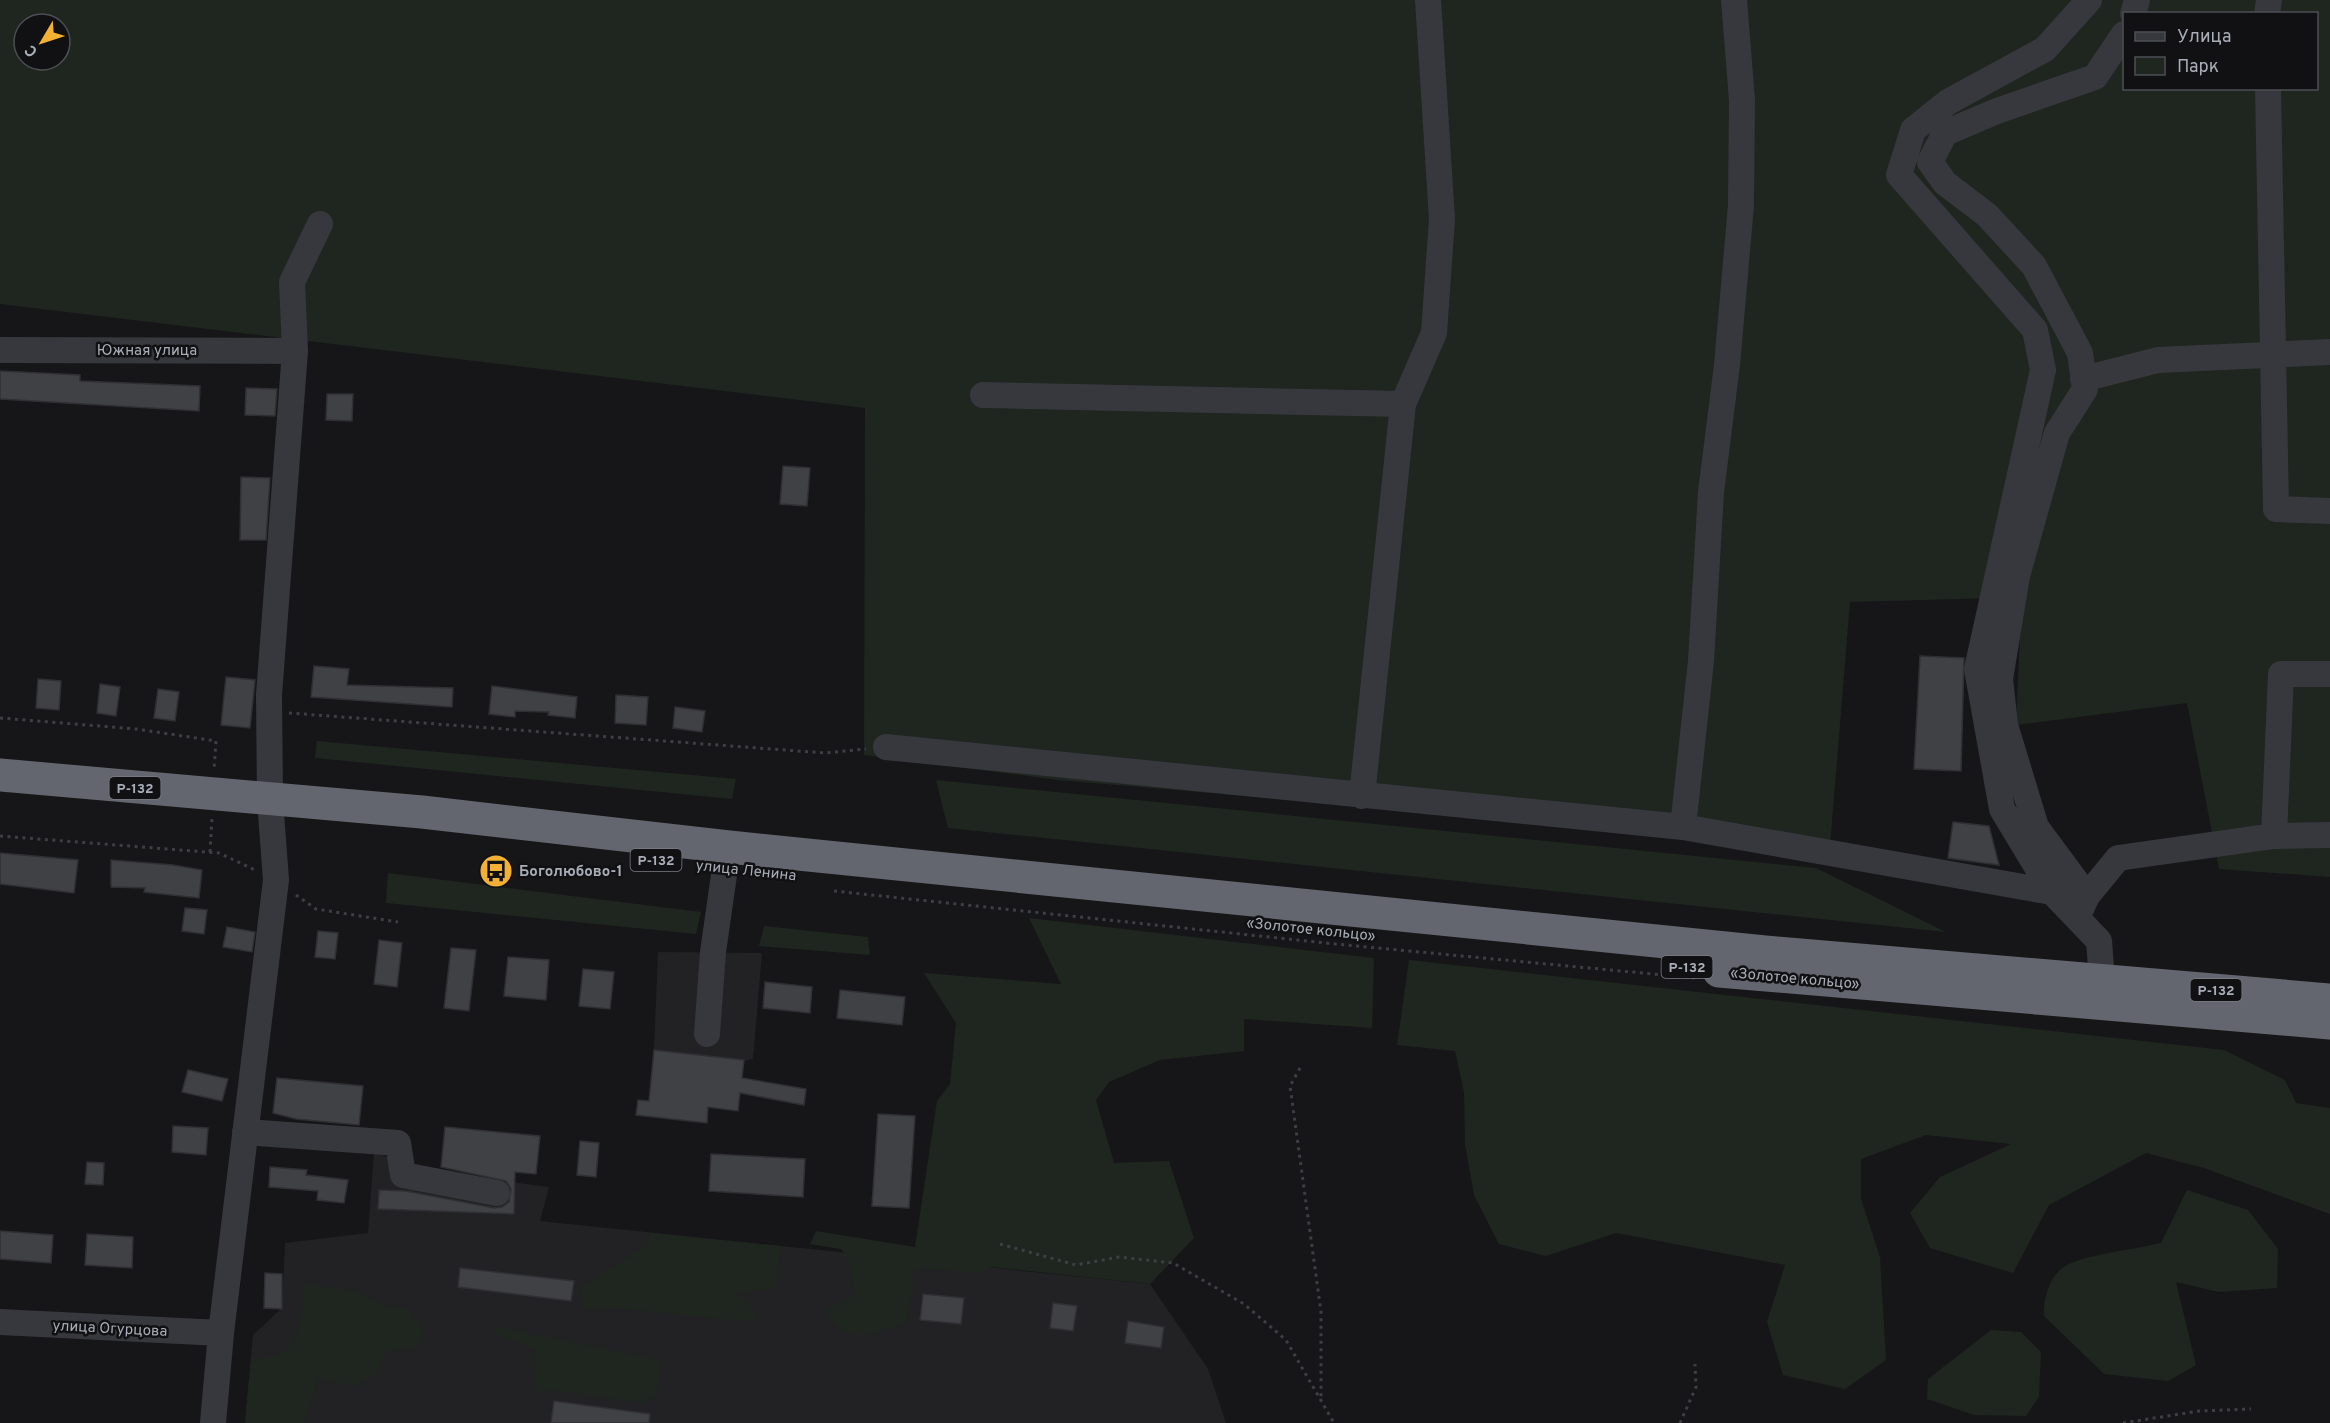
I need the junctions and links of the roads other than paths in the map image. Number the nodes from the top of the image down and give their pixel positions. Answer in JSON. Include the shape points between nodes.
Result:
{"nodes":[{"id":1,"x":1428,"y":0,"type":"edge"},
{"id":2,"x":1734,"y":0,"type":"edge"},
{"id":3,"x":2089,"y":0,"type":"edge"},
{"id":4,"x":2123,"y":35,"type":"edge"},
{"id":5,"x":2268,"y":90,"type":"edge"},
{"id":6,"x":320,"y":224,"type":"dead end"},
{"id":7,"x":0,"y":350,"type":"edge"},
{"id":8,"x":295,"y":351,"type":"junction"},
{"id":9,"x":2330,"y":352,"type":"edge"},
{"id":10,"x":2273,"y":355,"type":"junction"},
{"id":11,"x":2083,"y":379,"type":"junction"},
{"id":12,"x":983,"y":395,"type":"dead end"},
{"id":13,"x":1403,"y":404,"type":"junction"},
{"id":14,"x":2330,"y":511,"type":"edge"},
{"id":15,"x":2330,"y":674,"type":"edge"},
{"id":16,"x":886,"y":747,"type":"road end"},
{"id":17,"x":0,"y":774,"type":"edge"},
{"id":18,"x":1362,"y":795,"type":"junction"},
{"id":19,"x":270,"y":800,"type":"junction"},
{"id":20,"x":1683,"y":827,"type":"junction"},
{"id":21,"x":2330,"y":835,"type":"edge"},
{"id":22,"x":2274,"y":836,"type":"junction"},
{"id":23,"x":726,"y":868,"type":"junction"},
{"id":24,"x":1046,"y":890,"type":"junction"},
{"id":25,"x":2052,"y":892,"type":"junction"},
{"id":26,"x":2082,"y":907,"type":"junction"},
{"id":27,"x":2102,"y":980,"type":"junction"},
{"id":28,"x":2330,"y":1000,"type":"edge"},
{"id":29,"x":2330,"y":1023,"type":"edge"},
{"id":30,"x":707,"y":1034,"type":"dead end"},
{"id":31,"x":245,"y":1132,"type":"junction"},
{"id":32,"x":497,"y":1193,"type":"dead end"},
{"id":33,"x":0,"y":1322,"type":"edge"},
{"id":34,"x":221,"y":1333,"type":"junction"},
{"id":35,"x":213,"y":1423,"type":"edge"}],
"edges":[{"from":1,"to":13,"type":"street","via":[[1442,219],[1434,333]]},
{"from":2,"to":20,"type":"street","via":[[1742,100],[1741,205],[1711,492],[1701,661]]},
{"from":3,"to":25,"type":"street","via":[[2045,49],[1948,102],[1913,130],[1899,175],[2035,330],[2043,370],[1977,669],[2002,809]]},
{"from":4,"to":11,"type":"street","via":[[2095,77],[1945,133],[1930,162],[1945,183],[1987,215],[2034,266],[2080,353]]},
{"from":5,"to":10,"type":"street"},
{"from":6,"to":8,"type":"street","via":[[292,282]]},
{"from":7,"to":8,"type":"street","name":"Южная улица"},
{"from":8,"to":19,"type":"street","via":[[269,712]]},
{"from":9,"to":10,"type":"street"},
{"from":10,"to":11,"type":"street","via":[[2158,360]]},
{"from":10,"to":14,"type":"street","via":[[2276,509]]},
{"from":11,"to":26,"type":"street","via":[[2085,389],[2057,433],[2041,486],[2017,576],[2000,679],[2005,725],[2036,827]]},
{"from":12,"to":13,"type":"street"},
{"from":13,"to":18,"type":"street"},
{"from":15,"to":22,"type":"street","via":[[2281,674]]},
{"from":16,"to":18,"type":"street"},
{"from":17,"to":19,"type":"highway","name":"улица Ленина","number":"Р-132"},
{"from":18,"to":20,"type":"street"},
{"from":19,"to":23,"type":"highway","name":"улица Ленина","number":"Р-132","via":[[425,832]]},
{"from":19,"to":24,"type":"highway","name":"улица Ленина","number":"Р-132","via":[[422,812],[729,847]]},
{"from":19,"to":31,"type":"street","via":[[276,880]]},
{"from":20,"to":25,"type":"street"},
{"from":21,"to":22,"type":"street"},
{"from":22,"to":26,"type":"street","via":[[2118,858]]},
{"from":23,"to":24,"type":"highway","name":"улица Ленина","number":"Р-132"},
{"from":23,"to":30,"type":"street","via":[[713,952]]},
{"from":24,"to":27,"type":"highway","name":"«Золотое кольцо»","number":"Р-132"},
{"from":24,"to":29,"type":"highway","name":"«Золотое кольцо»","number":"Р-132","via":[[1765,975]]},
{"from":25,"to":26,"type":"street"},
{"from":26,"to":27,"type":"street","via":[[2099,941]]},
{"from":27,"to":28,"type":"highway","name":"«Золотое кольцо»","number":"Р-132"},
{"from":31,"to":32,"type":"street","via":[[398,1143],[403,1175]]},
{"from":31,"to":34,"type":"street"},
{"from":33,"to":34,"type":"street","name":"улица Огурцова"},
{"from":34,"to":35,"type":"street"}]}
